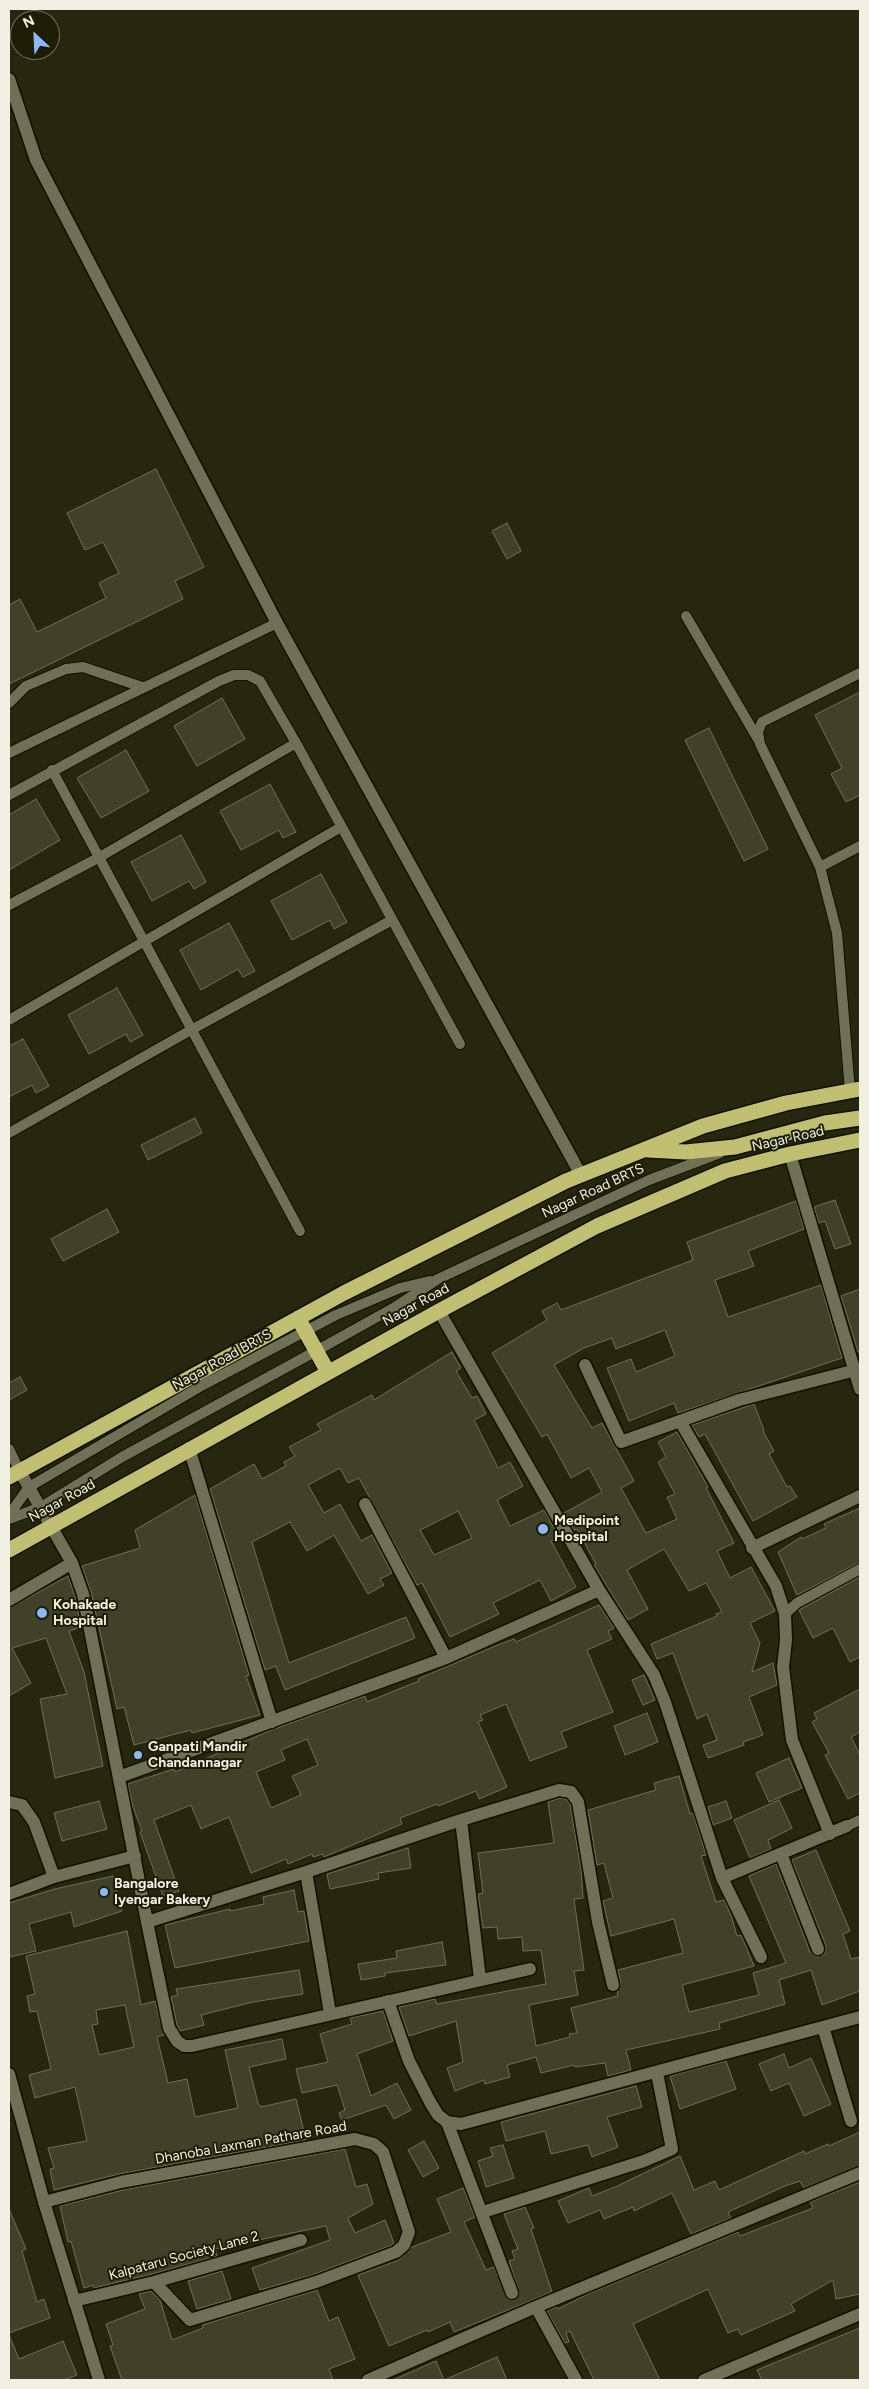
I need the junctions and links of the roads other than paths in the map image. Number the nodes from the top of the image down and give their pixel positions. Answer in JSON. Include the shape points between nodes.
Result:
{"nodes":[{"id":1,"x":9,"y":79,"type":"edge"},
{"id":2,"x":686,"y":616,"type":"dead end"},
{"id":3,"x":277,"y":623,"type":"junction"},
{"id":4,"x":860,"y":673,"type":"edge"},
{"id":5,"x":142,"y":687,"type":"junction"},
{"id":6,"x":9,"y":703,"type":"edge"},
{"id":7,"x":296,"y":743,"type":"junction"},
{"id":8,"x":760,"y":744,"type":"junction"},
{"id":9,"x":9,"y":753,"type":"edge"},
{"id":10,"x":52,"y":770,"type":"junction"},
{"id":11,"x":9,"y":795,"type":"edge"},
{"id":12,"x":341,"y":827,"type":"junction"},
{"id":13,"x":860,"y":846,"type":"edge"},
{"id":14,"x":98,"y":858,"type":"junction"},
{"id":15,"x":820,"y":867,"type":"junction"},
{"id":16,"x":9,"y":905,"type":"edge"},
{"id":17,"x":392,"y":920,"type":"junction"},
{"id":18,"x":144,"y":942,"type":"junction"},
{"id":19,"x":9,"y":1020,"type":"edge"},
{"id":20,"x":191,"y":1030,"type":"junction"},
{"id":21,"x":460,"y":1044,"type":"dead end"},
{"id":22,"x":855,"y":1090,"type":"edge"},
{"id":23,"x":860,"y":1118,"type":"edge"},
{"id":24,"x":9,"y":1133,"type":"edge"},
{"id":25,"x":860,"y":1140,"type":"edge"},
{"id":26,"x":735,"y":1147,"type":"junction"},
{"id":27,"x":644,"y":1150,"type":"junction"},
{"id":28,"x":790,"y":1154,"type":"junction"},
{"id":29,"x":581,"y":1175,"type":"junction"},
{"id":30,"x":300,"y":1230,"type":"dead end"},
{"id":31,"x":438,"y":1279,"type":"junction"},
{"id":32,"x":439,"y":1311,"type":"junction"},
{"id":33,"x":301,"y":1325,"type":"junction"},
{"id":34,"x":316,"y":1351,"type":"junction"},
{"id":35,"x":585,"y":1365,"type":"dead end"},
{"id":36,"x":857,"y":1370,"type":"edge"},
{"id":37,"x":328,"y":1372,"type":"junction"},
{"id":38,"x":860,"y":1389,"type":"edge"},
{"id":39,"x":680,"y":1421,"type":"junction"},
{"id":40,"x":189,"y":1448,"type":"junction"},
{"id":41,"x":9,"y":1449,"type":"edge"},
{"id":42,"x":14,"y":1473,"type":"edge"},
{"id":43,"x":29,"y":1487,"type":"junction"},
{"id":44,"x":860,"y":1496,"type":"edge"},
{"id":45,"x":365,"y":1504,"type":"dead end"},
{"id":46,"x":41,"y":1507,"type":"junction"},
{"id":47,"x":9,"y":1515,"type":"edge"},
{"id":48,"x":9,"y":1519,"type":"edge"},
{"id":49,"x":52,"y":1525,"type":"junction"},
{"id":50,"x":752,"y":1548,"type":"junction"},
{"id":51,"x":9,"y":1550,"type":"edge"},
{"id":52,"x":72,"y":1563,"type":"junction"},
{"id":53,"x":860,"y":1570,"type":"edge"},
{"id":54,"x":599,"y":1590,"type":"junction"},
{"id":55,"x":9,"y":1600,"type":"edge"},
{"id":56,"x":785,"y":1614,"type":"junction"},
{"id":57,"x":446,"y":1658,"type":"junction"},
{"id":58,"x":272,"y":1722,"type":"junction"},
{"id":59,"x":119,"y":1777,"type":"junction"},
{"id":60,"x":9,"y":1802,"type":"edge"},
{"id":61,"x":461,"y":1820,"type":"junction"},
{"id":62,"x":860,"y":1820,"type":"edge"},
{"id":63,"x":847,"y":1826,"type":"joint"},
{"id":64,"x":830,"y":1834,"type":"junction"},
{"id":65,"x":781,"y":1854,"type":"junction"},
{"id":66,"x":135,"y":1856,"type":"junction"},
{"id":67,"x":306,"y":1872,"type":"junction"},
{"id":68,"x":54,"y":1877,"type":"junction"},
{"id":69,"x":722,"y":1878,"type":"junction"},
{"id":70,"x":9,"y":1894,"type":"edge"},
{"id":71,"x":147,"y":1922,"type":"junction"},
{"id":72,"x":818,"y":1949,"type":"dead end"},
{"id":73,"x":761,"y":1957,"type":"dead end"},
{"id":74,"x":530,"y":1969,"type":"dead end"},
{"id":75,"x":480,"y":1979,"type":"junction"},
{"id":76,"x":613,"y":1985,"type":"dead end"},
{"id":77,"x":388,"y":2001,"type":"junction"},
{"id":78,"x":330,"y":2013,"type":"junction"},
{"id":79,"x":860,"y":2016,"type":"edge"},
{"id":80,"x":823,"y":2027,"type":"junction"},
{"id":81,"x":656,"y":2072,"type":"junction"},
{"id":82,"x":9,"y":2074,"type":"edge"},
{"id":83,"x":850,"y":2120,"type":"dead end"},
{"id":84,"x":447,"y":2122,"type":"junction"},
{"id":85,"x":860,"y":2173,"type":"edge"},
{"id":86,"x":44,"y":2202,"type":"junction"},
{"id":87,"x":483,"y":2212,"type":"junction"},
{"id":88,"x":301,"y":2240,"type":"dead end"},
{"id":89,"x":154,"y":2282,"type":"junction"},
{"id":90,"x":512,"y":2293,"type":"dead end"},
{"id":91,"x":74,"y":2301,"type":"junction"},
{"id":92,"x":536,"y":2307,"type":"junction"},
{"id":93,"x":860,"y":2314,"type":"edge"},
{"id":94,"x":99,"y":2380,"type":"edge"},
{"id":95,"x":368,"y":2380,"type":"edge"},
{"id":96,"x":576,"y":2380,"type":"edge"},
{"id":97,"x":704,"y":2380,"type":"edge"}],
"edges":[{"from":1,"to":3,"type":"street","via":[[36,160]]},
{"from":2,"to":8,"type":"lane"},
{"from":3,"to":5,"type":"lane"},
{"from":3,"to":29,"type":"street"},
{"from":4,"to":8,"type":"lane","via":[[762,722],[758,732]]},
{"from":5,"to":6,"type":"lane","via":[[83,667],[66,669],[26,686]]},
{"from":5,"to":9,"type":"lane"},
{"from":7,"to":10,"type":"lane","via":[[260,680],[248,674],[234,675]]},
{"from":7,"to":12,"type":"lane"},
{"from":7,"to":14,"type":"lane"},
{"from":8,"to":15,"type":"lane"},
{"from":10,"to":11,"type":"lane"},
{"from":10,"to":14,"type":"lane"},
{"from":12,"to":17,"type":"lane"},
{"from":12,"to":18,"type":"lane"},
{"from":13,"to":15,"type":"lane"},
{"from":14,"to":16,"type":"lane"},
{"from":14,"to":18,"type":"lane"},
{"from":15,"to":22,"type":"lane","via":[[837,933]]},
{"from":17,"to":20,"type":"lane"},
{"from":17,"to":21,"type":"lane"},
{"from":18,"to":19,"type":"lane"},
{"from":18,"to":20,"type":"lane"},
{"from":20,"to":24,"type":"lane"},
{"from":20,"to":30,"type":"lane"},
{"from":22,"to":27,"type":"highway","via":[[786,1103],[703,1126]]},
{"from":23,"to":26,"type":"highway","via":[[825,1123]]},
{"from":25,"to":28,"type":"highway","name":"Nagar Road"},
{"from":26,"to":27,"type":"highway","via":[[686,1152]]},
{"from":26,"to":31,"type":"lane","name":"Nagar Road BRTS","via":[[649,1180]]},
{"from":27,"to":29,"type":"highway"},
{"from":28,"to":32,"type":"highway","name":"Nagar Road","via":[[725,1171],[597,1226]]},
{"from":28,"to":36,"type":"street"},
{"from":29,"to":33,"type":"highway","via":[[344,1293]]},
{"from":31,"to":33,"type":"lane","name":"Nagar Road BRTS","via":[[400,1288]]},
{"from":31,"to":34,"type":"lane","name":"Nagar Road BRTS"},
{"from":32,"to":37,"type":"highway","name":"Nagar Road"},
{"from":32,"to":54,"type":"street"},
{"from":33,"to":34,"type":"highway"},
{"from":33,"to":42,"type":"highway"},
{"from":33,"to":43,"type":"lane","name":"Nagar Road BRTS"},
{"from":34,"to":37,"type":"highway"},
{"from":34,"to":46,"type":"lane","name":"Nagar Road BRTS","via":[[122,1457]]},
{"from":35,"to":39,"type":"street","via":[[621,1442]]},
{"from":36,"to":38,"type":"street"},
{"from":36,"to":39,"type":"street","via":[[739,1400]]},
{"from":37,"to":40,"type":"highway","name":"Nagar Road"},
{"from":39,"to":50,"type":"street"},
{"from":40,"to":49,"type":"highway","name":"Nagar Road"},
{"from":40,"to":58,"type":"street"},
{"from":41,"to":42,"type":"lane"},
{"from":42,"to":43,"type":"street"},
{"from":43,"to":46,"type":"street"},
{"from":43,"to":47,"type":"lane"},
{"from":44,"to":50,"type":"street"},
{"from":45,"to":57,"type":"street"},
{"from":46,"to":48,"type":"lane","name":"Nagar Road BRTS"},
{"from":46,"to":49,"type":"street"},
{"from":49,"to":51,"type":"highway","name":"Nagar Road"},
{"from":49,"to":52,"type":"street"},
{"from":50,"to":56,"type":"street","via":[[776,1586]]},
{"from":52,"to":55,"type":"street"},
{"from":52,"to":59,"type":"street","via":[[85,1604]]},
{"from":53,"to":56,"type":"lane","via":[[797,1603]]},
{"from":54,"to":57,"type":"street"},
{"from":54,"to":69,"type":"street","via":[[654,1675]]},
{"from":56,"to":64,"type":"street","via":[[783,1667],[792,1740]]},
{"from":57,"to":58,"type":"street"},
{"from":58,"to":59,"type":"street"},
{"from":59,"to":66,"type":"street"},
{"from":60,"to":68,"type":"street","via":[[22,1805],[34,1822]]},
{"from":61,"to":67,"type":"street"},
{"from":61,"to":75,"type":"street"},
{"from":61,"to":76,"type":"street","via":[[559,1790],[571,1792],[578,1802],[598,1922]]},
{"from":62,"to":63,"type":"lane"},
{"from":63,"to":64,"type":"street"},
{"from":64,"to":65,"type":"street"},
{"from":65,"to":69,"type":"street"},
{"from":65,"to":72,"type":"street"},
{"from":66,"to":68,"type":"street"},
{"from":66,"to":71,"type":"street"},
{"from":67,"to":71,"type":"street"},
{"from":67,"to":78,"type":"street"},
{"from":68,"to":70,"type":"street"},
{"from":69,"to":73,"type":"street"},
{"from":71,"to":78,"type":"street","via":[[169,2028],[184,2046]]},
{"from":74,"to":75,"type":"street"},
{"from":75,"to":77,"type":"street"},
{"from":77,"to":78,"type":"street"},
{"from":77,"to":84,"type":"street","via":[[419,2084],[438,2115]]},
{"from":79,"to":80,"type":"street"},
{"from":80,"to":81,"type":"street"},
{"from":80,"to":83,"type":"street"},
{"from":81,"to":84,"type":"street","via":[[461,2124]]},
{"from":81,"to":87,"type":"street","via":[[672,2149],[644,2161]]},
{"from":82,"to":86,"type":"street"},
{"from":84,"to":87,"type":"street"},
{"from":85,"to":92,"type":"street"},
{"from":86,"to":89,"type":"street","name":"Dhanoba Laxman Pathare Road","via":[[122,2182],[355,2140],[374,2144],[384,2152],[409,2232],[404,2245],[396,2252],[316,2282],[190,2320]]},
{"from":86,"to":91,"type":"street"},
{"from":87,"to":90,"type":"street"},
{"from":88,"to":89,"type":"street","name":"Kalpataru Society Lane 2"},
{"from":89,"to":91,"type":"street","name":"Kalpataru Society Lane 2"},
{"from":91,"to":94,"type":"street"},
{"from":92,"to":95,"type":"street"},
{"from":92,"to":96,"type":"street"},
{"from":93,"to":97,"type":"street"}]}
